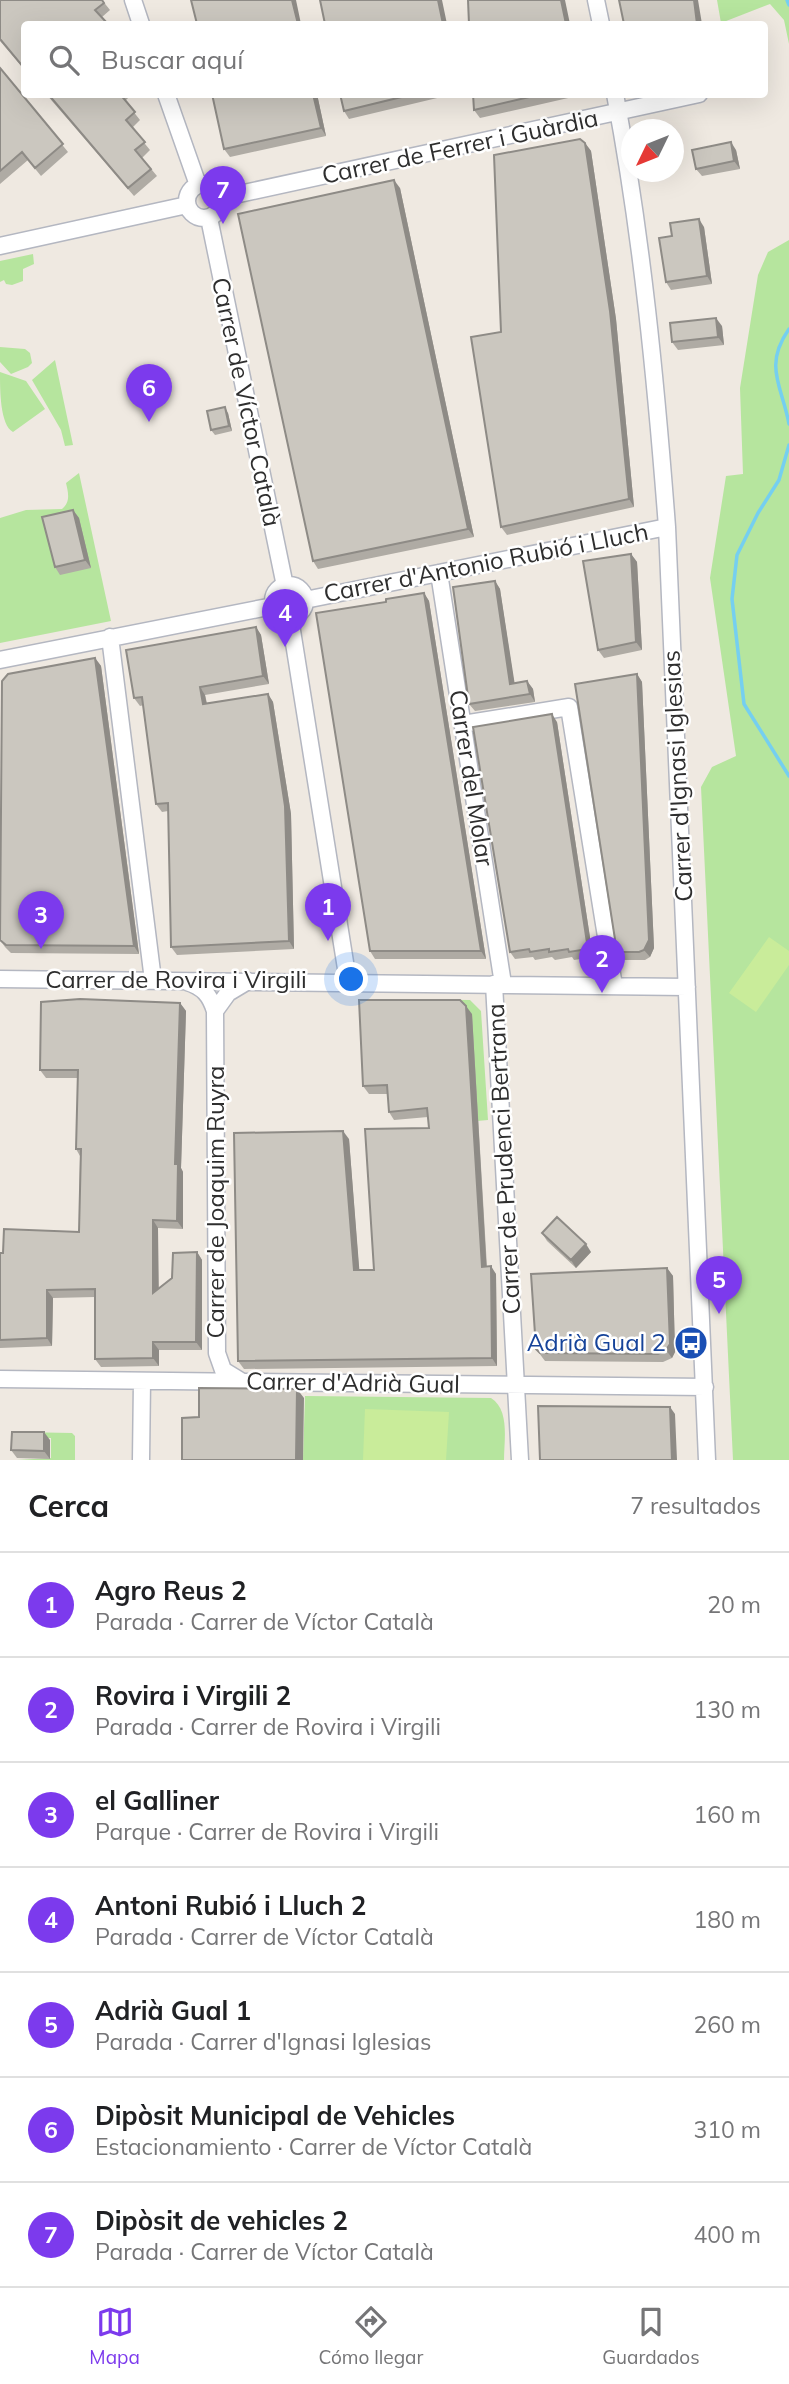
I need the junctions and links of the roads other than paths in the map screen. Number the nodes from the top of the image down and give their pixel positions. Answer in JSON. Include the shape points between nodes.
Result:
{"nodes":[{"id":1,"x":133,"y":0,"type":"edge"},
{"id":2,"x":596,"y":0,"type":"edge"},
{"id":3,"x":140,"y":21,"type":"edge"},
{"id":4,"x":600,"y":21,"type":"edge"},
{"id":5,"x":167,"y":98,"type":"edge"},
{"id":6,"x":616,"y":98,"type":"edge"},
{"id":7,"x":682,"y":98,"type":"edge"},
{"id":8,"x":618,"y":113,"type":"junction"},
{"id":9,"x":198,"y":185,"type":"junction"},
{"id":10,"x":221,"y":198,"type":"junction"},
{"id":11,"x":187,"y":205,"type":"junction"},
{"id":12,"x":209,"y":218,"type":"junction"},
{"id":13,"x":0,"y":246,"type":"edge"},
{"id":14,"x":667,"y":527,"type":"junction"},
{"id":15,"x":439,"y":573,"type":"junction"},
{"id":16,"x":285,"y":586,"type":"junction"},
{"id":17,"x":305,"y":600,"type":"junction"},
{"id":18,"x":273,"y":606,"type":"junction"},
{"id":19,"x":290,"y":618,"type":"junction"},
{"id":20,"x":110,"y":637,"type":"junction"},
{"id":21,"x":0,"y":660,"type":"edge"},
{"id":22,"x":463,"y":724,"type":"junction"},
{"id":23,"x":0,"y":979,"type":"edge"},
{"id":24,"x":153,"y":980,"type":"junction"},
{"id":25,"x":178,"y":980,"type":"junction"},
{"id":26,"x":250,"y":981,"type":"junction"},
{"id":27,"x":348,"y":981,"type":"junction"},
{"id":28,"x":499,"y":984,"type":"junction"},
{"id":29,"x":614,"y":986,"type":"junction"},
{"id":30,"x":687,"y":987,"type":"junction"},
{"id":31,"x":215,"y":1011,"type":"junction"},
{"id":32,"x":217,"y":1353,"type":"junction"},
{"id":33,"x":0,"y":1379,"type":"edge"},
{"id":34,"x":142,"y":1381,"type":"junction"},
{"id":35,"x":194,"y":1381,"type":"junction"},
{"id":36,"x":241,"y":1381,"type":"junction"},
{"id":37,"x":517,"y":1385,"type":"junction"},
{"id":38,"x":705,"y":1387,"type":"junction"},
{"id":39,"x":141,"y":1460,"type":"edge"},
{"id":40,"x":520,"y":1460,"type":"edge"},
{"id":41,"x":707,"y":1460,"type":"edge"}],
"edges":[{"from":1,"to":3,"type":"street"},
{"from":2,"to":4,"type":"street"},
{"from":5,"to":9,"type":"street"},
{"from":6,"to":8,"type":"street","name":"Carrer d'Ignasi Iglesias"},
{"from":7,"to":8,"type":"street","name":"Carrer de Ferrer i Guàrdia"},
{"from":8,"to":10,"type":"street","name":"Carrer de Ferrer i Guàrdia"},
{"from":8,"to":14,"type":"street","name":"Carrer d'Ignasi Iglesias","via":[[647,311]]},
{"from":9,"to":10,"type":"street","via":[[212,186]]},
{"from":9,"to":11,"type":"street","via":[[189,193]]},
{"from":10,"to":12,"type":"street","via":[[219,210]]},
{"from":11,"to":12,"type":"street","via":[[196,217]]},
{"from":11,"to":13,"type":"street"},
{"from":12,"to":16,"type":"street","name":"Carrer de Víctor Català"},
{"from":14,"to":15,"type":"street","name":"Carrer d'Antonio Rubió i Lluch"},
{"from":14,"to":30,"type":"street","name":"Carrer d'Ignasi Iglesias"},
{"from":15,"to":17,"type":"street","name":"Carrer d'Antonio Rubió i Lluch"},
{"from":15,"to":22,"type":"street","name":"Carrer del Molar"},
{"from":16,"to":17,"type":"street","via":[[299,589]]},
{"from":16,"to":18,"type":"street","via":[[275,593]]},
{"from":17,"to":19,"type":"street","via":[[301,612]]},
{"from":18,"to":19,"type":"street"},
{"from":18,"to":20,"type":"street"},
{"from":19,"to":27,"type":"street"},
{"from":20,"to":21,"type":"street"},
{"from":20,"to":24,"type":"street"},
{"from":22,"to":28,"type":"street","name":"Carrer del Molar"},
{"from":22,"to":29,"type":"street","via":[[569,707]]},
{"from":23,"to":24,"type":"street","name":"Carrer de Rovira i Virgili"},
{"from":24,"to":25,"type":"street","name":"Carrer de Rovira i Virgili"},
{"from":25,"to":26,"type":"street","name":"Carrer de Rovira i Virgili"},
{"from":25,"to":31,"type":"street","via":[[206,992]]},
{"from":26,"to":27,"type":"street","name":"Carrer de Rovira i Virgili"},
{"from":26,"to":31,"type":"street","via":[[228,993]]},
{"from":27,"to":28,"type":"street","name":"Carrer de Rovira i Virgili"},
{"from":28,"to":29,"type":"street","name":"Carrer de Rovira i Virgili"},
{"from":28,"to":37,"type":"street","name":"Carrer de Prudenci Bertrana"},
{"from":29,"to":30,"type":"street","name":"Carrer de Rovira i Virgili"},
{"from":30,"to":38,"type":"street","name":"Carrer d'Ignasi Iglesias"},
{"from":31,"to":32,"type":"street","name":"Carrer de Joaquim Ruyra"},
{"from":32,"to":35,"type":"street"},
{"from":32,"to":36,"type":"street","name":"Carrer de Joaquim Ruyra","via":[[223,1370]]},
{"from":33,"to":34,"type":"street","name":"Carrer d'Adrià Gual"},
{"from":34,"to":35,"type":"street","name":"Carrer d'Adrià Gual"},
{"from":34,"to":39,"type":"street"},
{"from":35,"to":36,"type":"street","name":"Carrer d'Adrià Gual"},
{"from":36,"to":37,"type":"street","name":"Carrer d'Adrià Gual"},
{"from":37,"to":38,"type":"street","name":"Carrer d'Adrià Gual"},
{"from":37,"to":40,"type":"street","name":"Carrer de Prudenci Bertrana"},
{"from":38,"to":41,"type":"street","name":"Carrer d'Ignasi Iglesias"}]}
